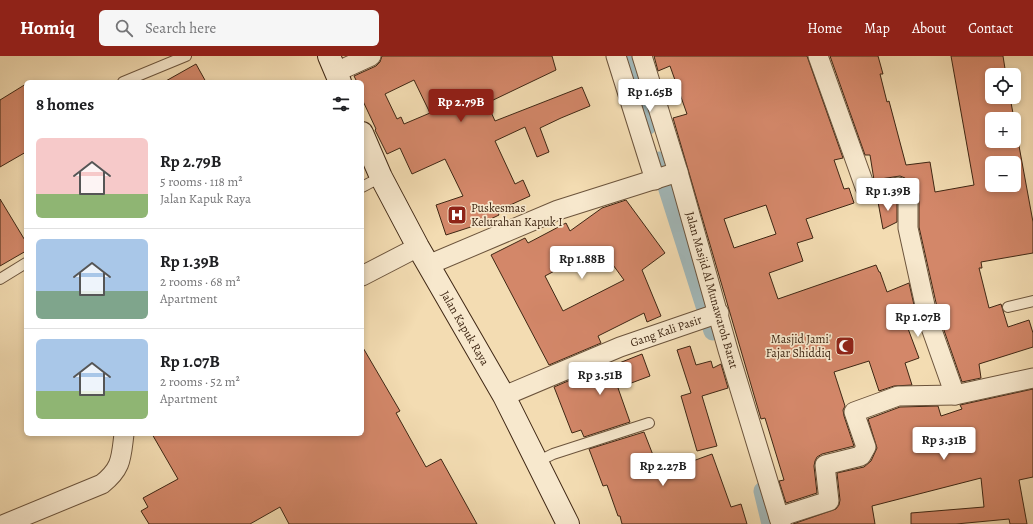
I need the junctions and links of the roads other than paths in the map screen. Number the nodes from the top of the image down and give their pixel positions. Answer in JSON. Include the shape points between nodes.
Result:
{"nodes":[{"id":1,"x":186,"y":56,"type":"edge"},
{"id":2,"x":371,"y":56,"type":"edge"},
{"id":3,"x":616,"y":56,"type":"edge"},
{"id":4,"x":642,"y":56,"type":"edge"},
{"id":5,"x":818,"y":56,"type":"edge"},
{"id":6,"x":335,"y":70,"type":"edge"},
{"id":7,"x":127,"y":80,"type":"edge"},
{"id":8,"x":637,"y":83,"type":"junction"},
{"id":9,"x":364,"y":138,"type":"edge"},
{"id":10,"x":665,"y":176,"type":"junction"},
{"id":11,"x":381,"y":177,"type":"junction"},
{"id":12,"x":364,"y":186,"type":"edge"},
{"id":13,"x":423,"y":256,"type":"junction"},
{"id":14,"x":24,"y":264,"type":"edge"},
{"id":15,"x":364,"y":275,"type":"edge"},
{"id":16,"x":0,"y":279,"type":"edge"},
{"id":17,"x":1033,"y":301,"type":"edge"},
{"id":18,"x":1008,"y":307,"type":"dead end"},
{"id":19,"x":712,"y":316,"type":"junction"},
{"id":20,"x":1033,"y":378,"type":"edge"},
{"id":21,"x":955,"y":395,"type":"junction"},
{"id":22,"x":504,"y":396,"type":"junction"},
{"id":23,"x":649,"y":422,"type":"dead end"},
{"id":24,"x":124,"y":436,"type":"edge"},
{"id":25,"x":537,"y":462,"type":"junction"},
{"id":26,"x":780,"y":520,"type":"edge"},
{"id":27,"x":5,"y":524,"type":"edge"},
{"id":28,"x":568,"y":524,"type":"edge"}],
"edges":[{"from":1,"to":7,"type":"lane"},
{"from":2,"to":6,"type":"street"},
{"from":3,"to":8,"type":"street"},
{"from":4,"to":8,"type":"street","name":"Jalan Masjid Al Munawaroh Barat"},
{"from":5,"to":21,"type":"street","via":[[865,187],[873,192],[898,187],[908,195],[908,228],[928,319]]},
{"from":8,"to":10,"type":"street","name":"Jalan Masjid Al Munawaroh Barat"},
{"from":8,"to":10,"type":"street"},
{"from":9,"to":11,"type":"main road","name":"Jalan Kapuk Raya"},
{"from":10,"to":13,"type":"street"},
{"from":10,"to":19,"type":"street","name":"Jalan Masjid Al Munawaroh Barat"},
{"from":11,"to":12,"type":"lane"},
{"from":11,"to":13,"type":"main road","name":"Jalan Kapuk Raya"},
{"from":13,"to":15,"type":"street"},
{"from":13,"to":22,"type":"main road","name":"Jalan Kapuk Raya"},
{"from":14,"to":16,"type":"lane"},
{"from":17,"to":18,"type":"lane"},
{"from":19,"to":22,"type":"street","name":"Gang Kali Pasir","via":[[620,347]]},
{"from":19,"to":26,"type":"street","name":"Jalan Masjid Al Munawaroh Barat","via":[[728,350]]},
{"from":20,"to":21,"type":"street"},
{"from":21,"to":26,"type":"street","via":[[898,396],[854,412],[866,447],[861,456],[825,465],[829,500]]},
{"from":22,"to":25,"type":"main road","name":"Jalan Kapuk Raya"},
{"from":23,"to":25,"type":"lane","via":[[553,454]]},
{"from":24,"to":27,"type":"street","via":[[118,468],[102,484]]},
{"from":25,"to":28,"type":"main road","name":"Jalan Kapuk Raya"}]}
